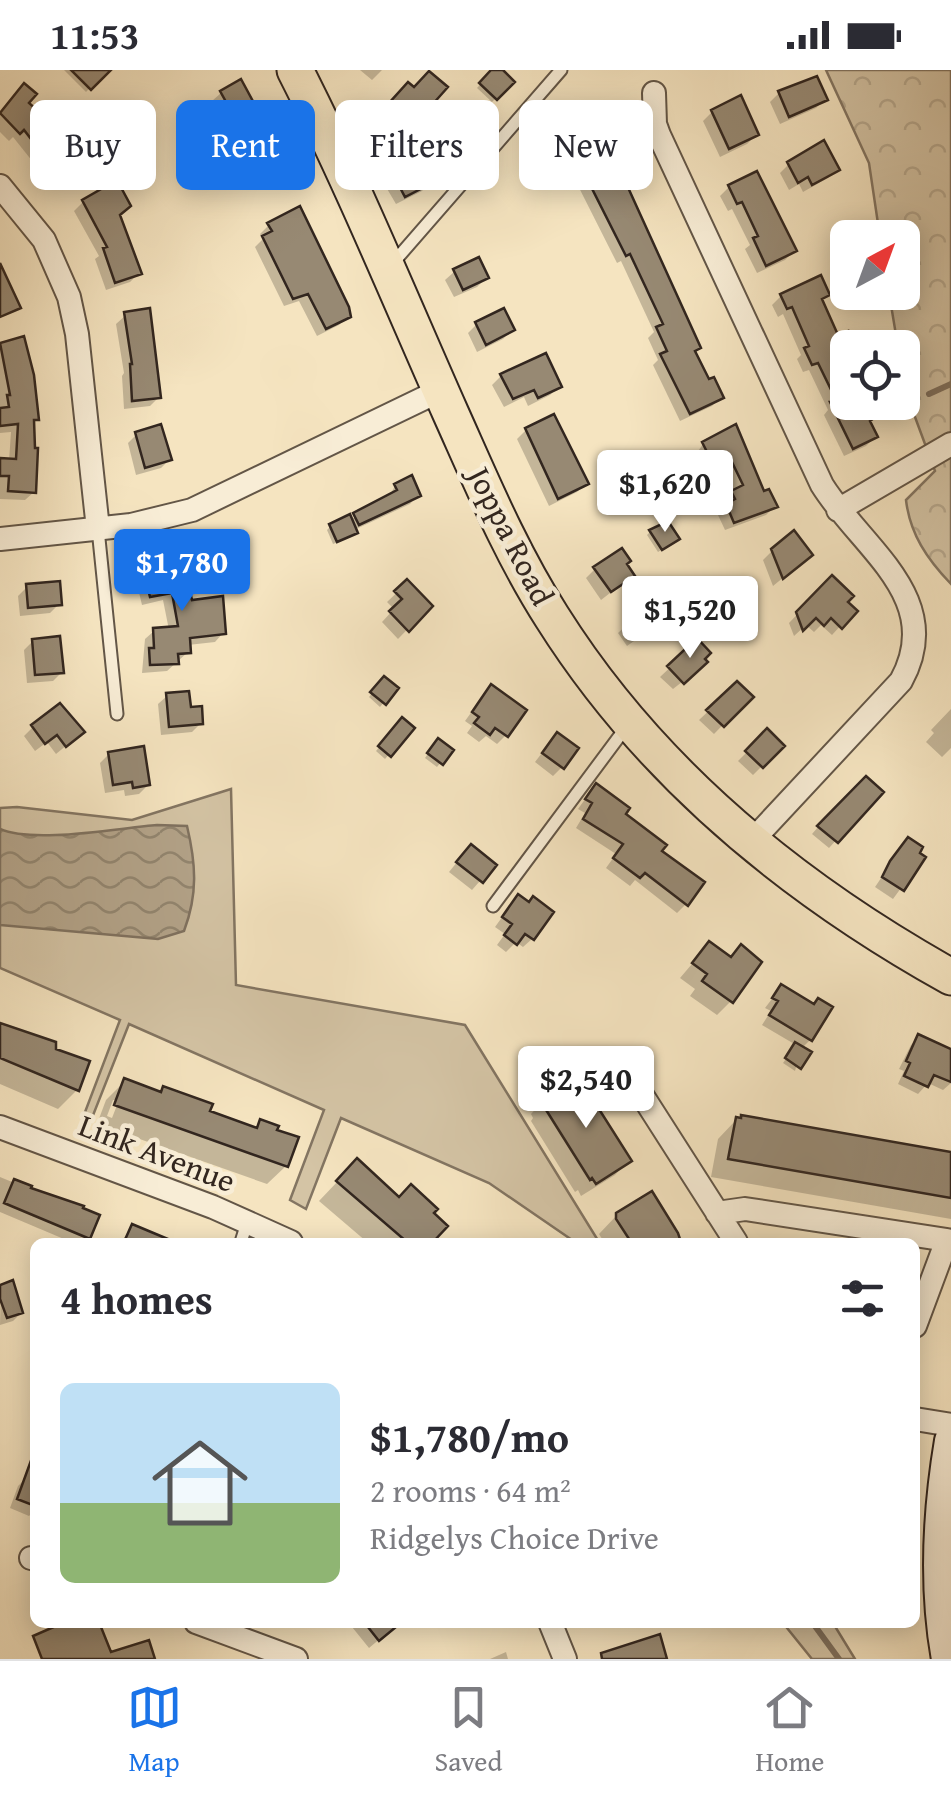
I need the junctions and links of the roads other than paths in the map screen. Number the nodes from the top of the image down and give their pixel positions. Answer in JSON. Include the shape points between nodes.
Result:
{"nodes":[{"id":1,"x":296,"y":70,"type":"edge"},
{"id":2,"x":561,"y":70,"type":"edge"},
{"id":3,"x":654,"y":93,"type":"dead end"},
{"id":4,"x":0,"y":186,"type":"edge"},
{"id":5,"x":387,"y":269,"type":"junction"},
{"id":6,"x":441,"y":390,"type":"junction"},
{"id":7,"x":951,"y":444,"type":"edge"},
{"id":8,"x":838,"y":510,"type":"junction"},
{"id":9,"x":98,"y":529,"type":"junction"},
{"id":10,"x":0,"y":538,"type":"edge"},
{"id":11,"x":117,"y":714,"type":"dead end"},
{"id":12,"x":630,"y":722,"type":"junction"},
{"id":13,"x":752,"y":842,"type":"junction"},
{"id":14,"x":492,"y":906,"type":"dead end"},
{"id":15,"x":951,"y":977,"type":"edge"},
{"id":16,"x":642,"y":1095,"type":"dead end"},
{"id":17,"x":0,"y":1127,"type":"edge"},
{"id":18,"x":717,"y":1213,"type":"junction"},
{"id":19,"x":244,"y":1233,"type":"edge"},
{"id":20,"x":270,"y":1238,"type":"edge"},
{"id":21,"x":733,"y":1238,"type":"edge"},
{"id":22,"x":920,"y":1313,"type":"edge"},
{"id":23,"x":920,"y":1421,"type":"edge"},
{"id":24,"x":951,"y":1425,"type":"edge"},
{"id":25,"x":951,"y":1441,"type":"edge"},
{"id":26,"x":205,"y":1628,"type":"edge"},
{"id":27,"x":552,"y":1628,"type":"edge"},
{"id":28,"x":233,"y":1648,"type":"edge"},
{"id":29,"x":296,"y":1659,"type":"edge"},
{"id":30,"x":564,"y":1659,"type":"edge"},
{"id":31,"x":948,"y":1659,"type":"edge"}],
"edges":[{"from":1,"to":5,"type":"main road","name":"Joppa Road"},
{"from":2,"to":5,"type":"lane"},
{"from":3,"to":8,"type":"street","via":[[655,124],[689,204]]},
{"from":4,"to":9,"type":"street","via":[[44,240],[69,296]]},
{"from":5,"to":6,"type":"main road","name":"Joppa Road"},
{"from":6,"to":9,"type":"street","via":[[192,510]]},
{"from":6,"to":12,"type":"main road","name":"Joppa Road","via":[[524,570]]},
{"from":7,"to":8,"type":"street"},
{"from":8,"to":13,"type":"street","via":[[903,588],[914,650],[890,694]]},
{"from":9,"to":10,"type":"street"},
{"from":9,"to":11,"type":"lane"},
{"from":12,"to":13,"type":"main road","name":"Joppa Road"},
{"from":12,"to":14,"type":"lane"},
{"from":13,"to":15,"type":"main road","name":"Joppa Road","via":[[844,912]]},
{"from":16,"to":18,"type":"street"},
{"from":17,"to":19,"type":"street","name":"Link Avenue"},
{"from":18,"to":21,"type":"street"},
{"from":18,"to":22,"type":"street","via":[[745,1209],[947,1240]]},
{"from":19,"to":20,"type":"street","name":"Link Avenue"},
{"from":23,"to":24,"type":"street"},
{"from":25,"to":31,"type":"main road","via":[[940,1526]]},
{"from":26,"to":28,"type":"street"},
{"from":27,"to":30,"type":"street"},
{"from":28,"to":29,"type":"street"}]}
